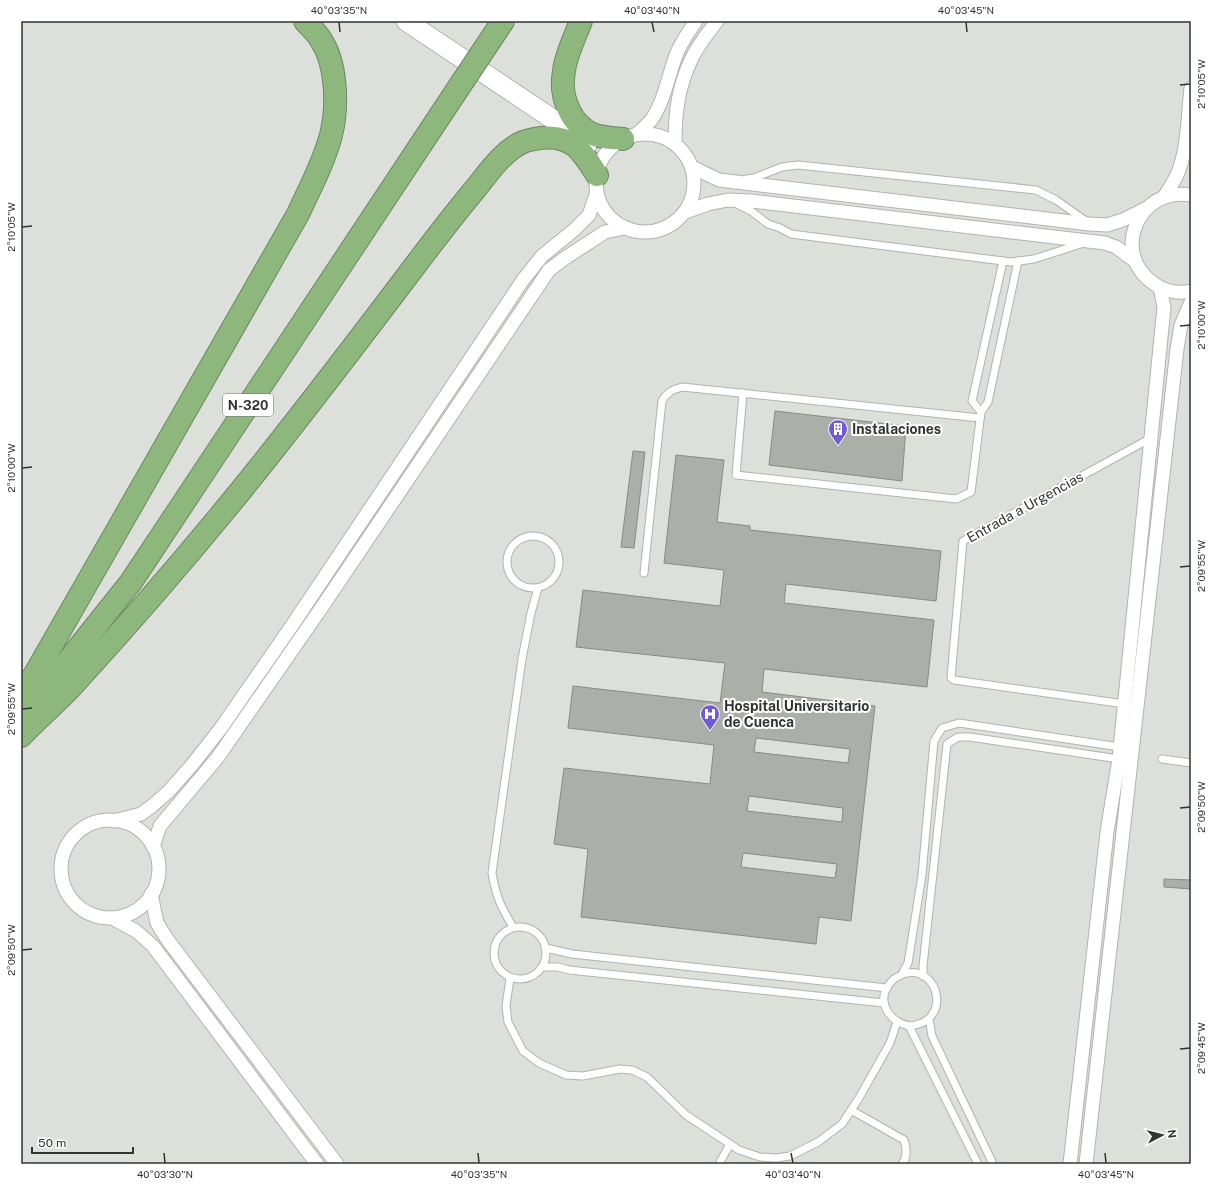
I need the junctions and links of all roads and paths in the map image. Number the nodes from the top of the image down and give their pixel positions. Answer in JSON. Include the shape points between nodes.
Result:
{"nodes":[{"id":1,"x":305,"y":21,"type":"edge"},
{"id":2,"x":406,"y":21,"type":"edge"},
{"id":3,"x":503,"y":21,"type":"edge"},
{"id":4,"x":581,"y":21,"type":"edge"},
{"id":5,"x":696,"y":21,"type":"edge"},
{"id":6,"x":717,"y":21,"type":"edge"},
{"id":7,"x":1191,"y":88,"type":"edge"},
{"id":8,"x":578,"y":136,"type":"junction"},
{"id":9,"x":624,"y":140,"type":"junction"},
{"id":10,"x":674,"y":143,"type":"junction"},
{"id":11,"x":692,"y":167,"type":"junction"},
{"id":12,"x":598,"y":176,"type":"junction"},
{"id":13,"x":734,"y":182,"type":"junction"},
{"id":14,"x":1191,"y":196,"type":"edge"},
{"id":15,"x":1164,"y":197,"type":"junction"},
{"id":16,"x":728,"y":200,"type":"junction"},
{"id":17,"x":1147,"y":208,"type":"junction"},
{"id":18,"x":685,"y":212,"type":"junction"},
{"id":19,"x":1089,"y":224,"type":"junction"},
{"id":20,"x":625,"y":228,"type":"junction"},
{"id":21,"x":1090,"y":241,"type":"junction"},
{"id":22,"x":1003,"y":261,"type":"junction"},
{"id":23,"x":1018,"y":261,"type":"junction"},
{"id":24,"x":1135,"y":261,"type":"junction"},
{"id":25,"x":1160,"y":288,"type":"junction"},
{"id":26,"x":1191,"y":291,"type":"edge"},
{"id":27,"x":1191,"y":302,"type":"edge"},
{"id":28,"x":743,"y":393,"type":"junction"},
{"id":29,"x":980,"y":415,"type":"junction"},
{"id":30,"x":1151,"y":438,"type":"junction"},
{"id":31,"x":644,"y":573,"type":"dead end"},
{"id":32,"x":538,"y":588,"type":"junction"},
{"id":33,"x":21,"y":693,"type":"edge"},
{"id":34,"x":1124,"y":704,"type":"junction"},
{"id":35,"x":21,"y":719,"type":"edge"},
{"id":36,"x":21,"y":736,"type":"edge"},
{"id":37,"x":1119,"y":753,"type":"junction"},
{"id":38,"x":1162,"y":759,"type":"dead end"},
{"id":39,"x":1191,"y":763,"type":"edge"},
{"id":40,"x":114,"y":821,"type":"junction"},
{"id":41,"x":153,"y":847,"type":"junction"},
{"id":42,"x":151,"y":894,"type":"junction"},
{"id":43,"x":112,"y":918,"type":"junction"},
{"id":44,"x":513,"y":927,"type":"junction"},
{"id":45,"x":546,"y":948,"type":"junction"},
{"id":46,"x":543,"y":967,"type":"junction"},
{"id":47,"x":902,"y":974,"type":"junction"},
{"id":48,"x":923,"y":976,"type":"junction"},
{"id":49,"x":510,"y":978,"type":"junction"},
{"id":50,"x":887,"y":988,"type":"junction"},
{"id":51,"x":884,"y":1003,"type":"junction"},
{"id":52,"x":929,"y":1019,"type":"junction"},
{"id":53,"x":897,"y":1022,"type":"junction"},
{"id":54,"x":909,"y":1026,"type":"junction"},
{"id":55,"x":851,"y":1110,"type":"junction"},
{"id":56,"x":730,"y":1144,"type":"junction"},
{"id":57,"x":317,"y":1164,"type":"edge"},
{"id":58,"x":337,"y":1164,"type":"edge"},
{"id":59,"x":719,"y":1164,"type":"edge"},
{"id":60,"x":902,"y":1164,"type":"edge"},
{"id":61,"x":978,"y":1164,"type":"edge"},
{"id":62,"x":993,"y":1164,"type":"edge"},
{"id":63,"x":1070,"y":1164,"type":"edge"},
{"id":64,"x":1086,"y":1164,"type":"edge"}],
"edges":[{"from":1,"to":33,"type":"highway","via":[[321,40],[332,65],[336,96],[331,134],[319,168],[298,214],[63,626]]},
{"from":2,"to":8,"type":"street"},
{"from":3,"to":35,"type":"highway","number":"N-320","bridge":true,"via":[[131,582]]},
{"from":4,"to":9,"type":"highway","via":[[564,70],[564,99],[569,111],[594,135]]},
{"from":5,"to":9,"type":"street","via":[[675,58],[667,85],[652,119]]},
{"from":6,"to":10,"type":"street","via":[[692,58],[684,79],[675,114]]},
{"from":7,"to":15,"type":"street","via":[[1180,167]]},
{"from":8,"to":9,"type":"street","via":[[591,142]]},
{"from":8,"to":12,"type":"street","via":[[595,153]]},
{"from":9,"to":10,"type":"street","via":[[647,134],[657,135]]},
{"from":9,"to":12,"type":"street","via":[[606,153]]},
{"from":10,"to":11,"type":"street","via":[[684,152]]},
{"from":11,"to":13,"type":"street","via":[[719,180]]},
{"from":11,"to":18,"type":"street","via":[[693,193]]},
{"from":12,"to":20,"type":"street","via":[[602,207]]},
{"from":12,"to":36,"type":"highway","via":[[584,155],[573,143],[566,140],[547,137],[522,143],[509,150],[449,220],[263,463],[147,604],[69,689]]},
{"from":12,"to":40,"type":"street","via":[[588,215],[542,256],[523,280],[221,728],[192,765],[152,806],[141,814]]},
{"from":13,"to":19,"type":"street"},
{"from":13,"to":19,"type":"lane","via":[[754,178],[782,167],[798,166],[1036,190],[1056,200]]},
{"from":14,"to":15,"type":"street","via":[[1177,194]]},
{"from":15,"to":17,"type":"street"},
{"from":16,"to":18,"type":"street"},
{"from":16,"to":21,"type":"street"},
{"from":16,"to":22,"type":"lane","via":[[751,211],[768,224],[791,234]]},
{"from":17,"to":19,"type":"street","via":[[1107,225]]},
{"from":17,"to":24,"type":"street","via":[[1134,230],[1132,242]]},
{"from":18,"to":20,"type":"street","via":[[662,229],[647,232]]},
{"from":20,"to":41,"type":"street","via":[[605,232],[549,270],[327,601],[218,757],[160,826]]},
{"from":21,"to":23,"type":"lane","via":[[1034,259]]},
{"from":21,"to":24,"type":"street","via":[[1116,247]]},
{"from":22,"to":23,"type":"lane"},
{"from":22,"to":29,"type":"lane","via":[[972,401]]},
{"from":23,"to":29,"type":"lane","via":[[988,402]]},
{"from":24,"to":25,"type":"street","via":[[1143,275]]},
{"from":25,"to":26,"type":"street","via":[[1174,292]]},
{"from":25,"to":30,"type":"street","via":[[1164,307]]},
{"from":27,"to":64,"type":"street","via":[[1180,325],[1177,349]]},
{"from":28,"to":29,"type":"lane"},
{"from":28,"to":29,"type":"lane","via":[[736,475],[956,499],[971,492]]},
{"from":28,"to":31,"type":"lane","via":[[682,387],[666,393],[662,401]]},
{"from":30,"to":34,"type":"street"},
{"from":30,"to":34,"type":"lane","name":"Entrada a Urgencias","via":[[963,541],[951,678]]},
{"from":32,"to":32,"type":"lane","via":[[551,582],[556,576],[560,562],[555,547],[544,538],[529,536],[522,538],[511,548],[508,570],[516,583],[530,589]]},
{"from":32,"to":44,"type":"lane","via":[[530,613],[522,659],[492,873],[499,902]]},
{"from":34,"to":37,"type":"street"},
{"from":37,"to":47,"type":"lane","via":[[959,722],[942,728],[934,741],[922,875],[908,964]]},
{"from":37,"to":48,"type":"lane","via":[[970,737],[958,737],[947,744]]},
{"from":37,"to":63,"type":"street","via":[[1107,832]]},
{"from":38,"to":39,"type":"lane"},
{"from":40,"to":41,"type":"street","via":[[137,828]]},
{"from":40,"to":43,"type":"street","via":[[93,823],[76,834],[65,852],[61,872],[64,885],[75,903],[92,914]]},
{"from":41,"to":42,"type":"street","via":[[158,871]]},
{"from":42,"to":43,"type":"street","via":[[135,911]]},
{"from":42,"to":58,"type":"street","via":[[157,923],[167,939]]},
{"from":43,"to":57,"type":"street","via":[[136,931],[154,946]]},
{"from":44,"to":45,"type":"lane","via":[[525,927],[536,932]]},
{"from":44,"to":49,"type":"lane","via":[[500,935],[496,941],[494,955],[499,969]]},
{"from":45,"to":46,"type":"lane"},
{"from":45,"to":50,"type":"lane","via":[[572,954]]},
{"from":46,"to":49,"type":"lane","via":[[532,977]]},
{"from":46,"to":51,"type":"lane"},
{"from":47,"to":48,"type":"lane"},
{"from":47,"to":50,"type":"lane"},
{"from":48,"to":52,"type":"lane","via":[[933,986],[937,1000]]},
{"from":49,"to":56,"type":"lane","via":[[506,1006],[508,1022],[523,1051],[540,1063],[566,1075],[583,1076],[620,1069],[632,1070],[647,1077],[686,1115]]},
{"from":50,"to":51,"type":"lane"},
{"from":51,"to":53,"type":"lane","via":[[890,1016]]},
{"from":52,"to":54,"type":"lane"},
{"from":52,"to":62,"type":"lane","via":[[932,1036]]},
{"from":53,"to":54,"type":"lane"},
{"from":53,"to":55,"type":"lane","via":[[893,1039]]},
{"from":54,"to":61,"type":"lane"},
{"from":55,"to":56,"type":"lane","via":[[842,1124],[818,1142],[790,1156],[760,1157]]},
{"from":55,"to":60,"type":"lane","via":[[904,1140],[907,1150]]},
{"from":56,"to":59,"type":"lane"}]}
